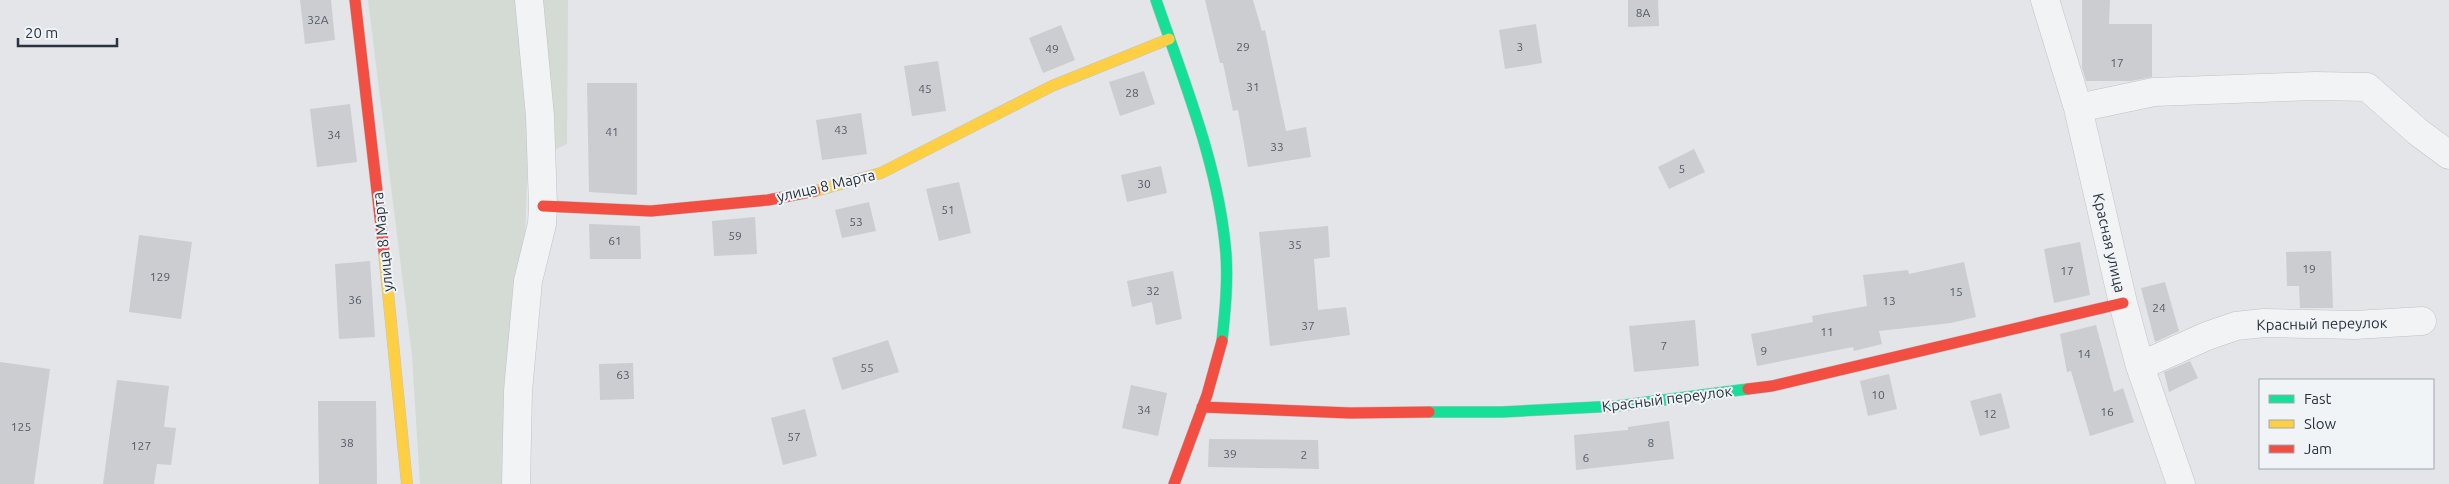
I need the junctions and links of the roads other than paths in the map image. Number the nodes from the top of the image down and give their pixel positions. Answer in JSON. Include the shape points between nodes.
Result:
{"nodes":[{"id":1,"x":355,"y":0,"type":"edge"},
{"id":2,"x":529,"y":0,"type":"edge"},
{"id":3,"x":1156,"y":0,"type":"edge"},
{"id":4,"x":2045,"y":0,"type":"edge"},
{"id":5,"x":1169,"y":39,"type":"junction"},
{"id":6,"x":2078,"y":108,"type":"junction"},
{"id":7,"x":2449,"y":155,"type":"edge"},
{"id":8,"x":543,"y":206,"type":"junction"},
{"id":9,"x":2123,"y":303,"type":"junction"},
{"id":10,"x":2422,"y":321,"type":"dead end"},
{"id":11,"x":2140,"y":366,"type":"junction"},
{"id":12,"x":1202,"y":407,"type":"junction"},
{"id":13,"x":407,"y":484,"type":"edge"},
{"id":14,"x":516,"y":484,"type":"edge"},
{"id":15,"x":1174,"y":484,"type":"edge"},
{"id":16,"x":2181,"y":484,"type":"edge"}],
"edges":[{"from":1,"to":13,"type":"street","name":"улица 8 Марта","via":[[384,236]]},
{"from":2,"to":8,"type":"street","via":[[540,116]]},
{"from":3,"to":5,"type":"street"},
{"from":4,"to":6,"type":"street","name":"Красная улица"},
{"from":5,"to":8,"type":"street","name":"улица 8 Марта","via":[[1052,86],[881,173],[826,189],[768,200],[651,211]]},
{"from":5,"to":12,"type":"street","via":[[1210,160],[1225,242],[1227,292],[1222,341]]},
{"from":6,"to":7,"type":"street","via":[[2154,92],[2368,87]]},
{"from":6,"to":9,"type":"street","name":"Красная улица"},
{"from":8,"to":14,"type":"street","via":[[542,224],[528,281],[518,391]]},
{"from":9,"to":11,"type":"street","name":"Красная улица"},
{"from":9,"to":12,"type":"street","name":"Красный переулок","via":[[1772,386],[1617,406],[1502,412],[1350,414]]},
{"from":10,"to":11,"type":"street","name":"Красный переулок","via":[[2355,325],[2264,322],[2236,326]]},
{"from":11,"to":16,"type":"street","name":"Красная улица"},
{"from":12,"to":15,"type":"street"}]}
